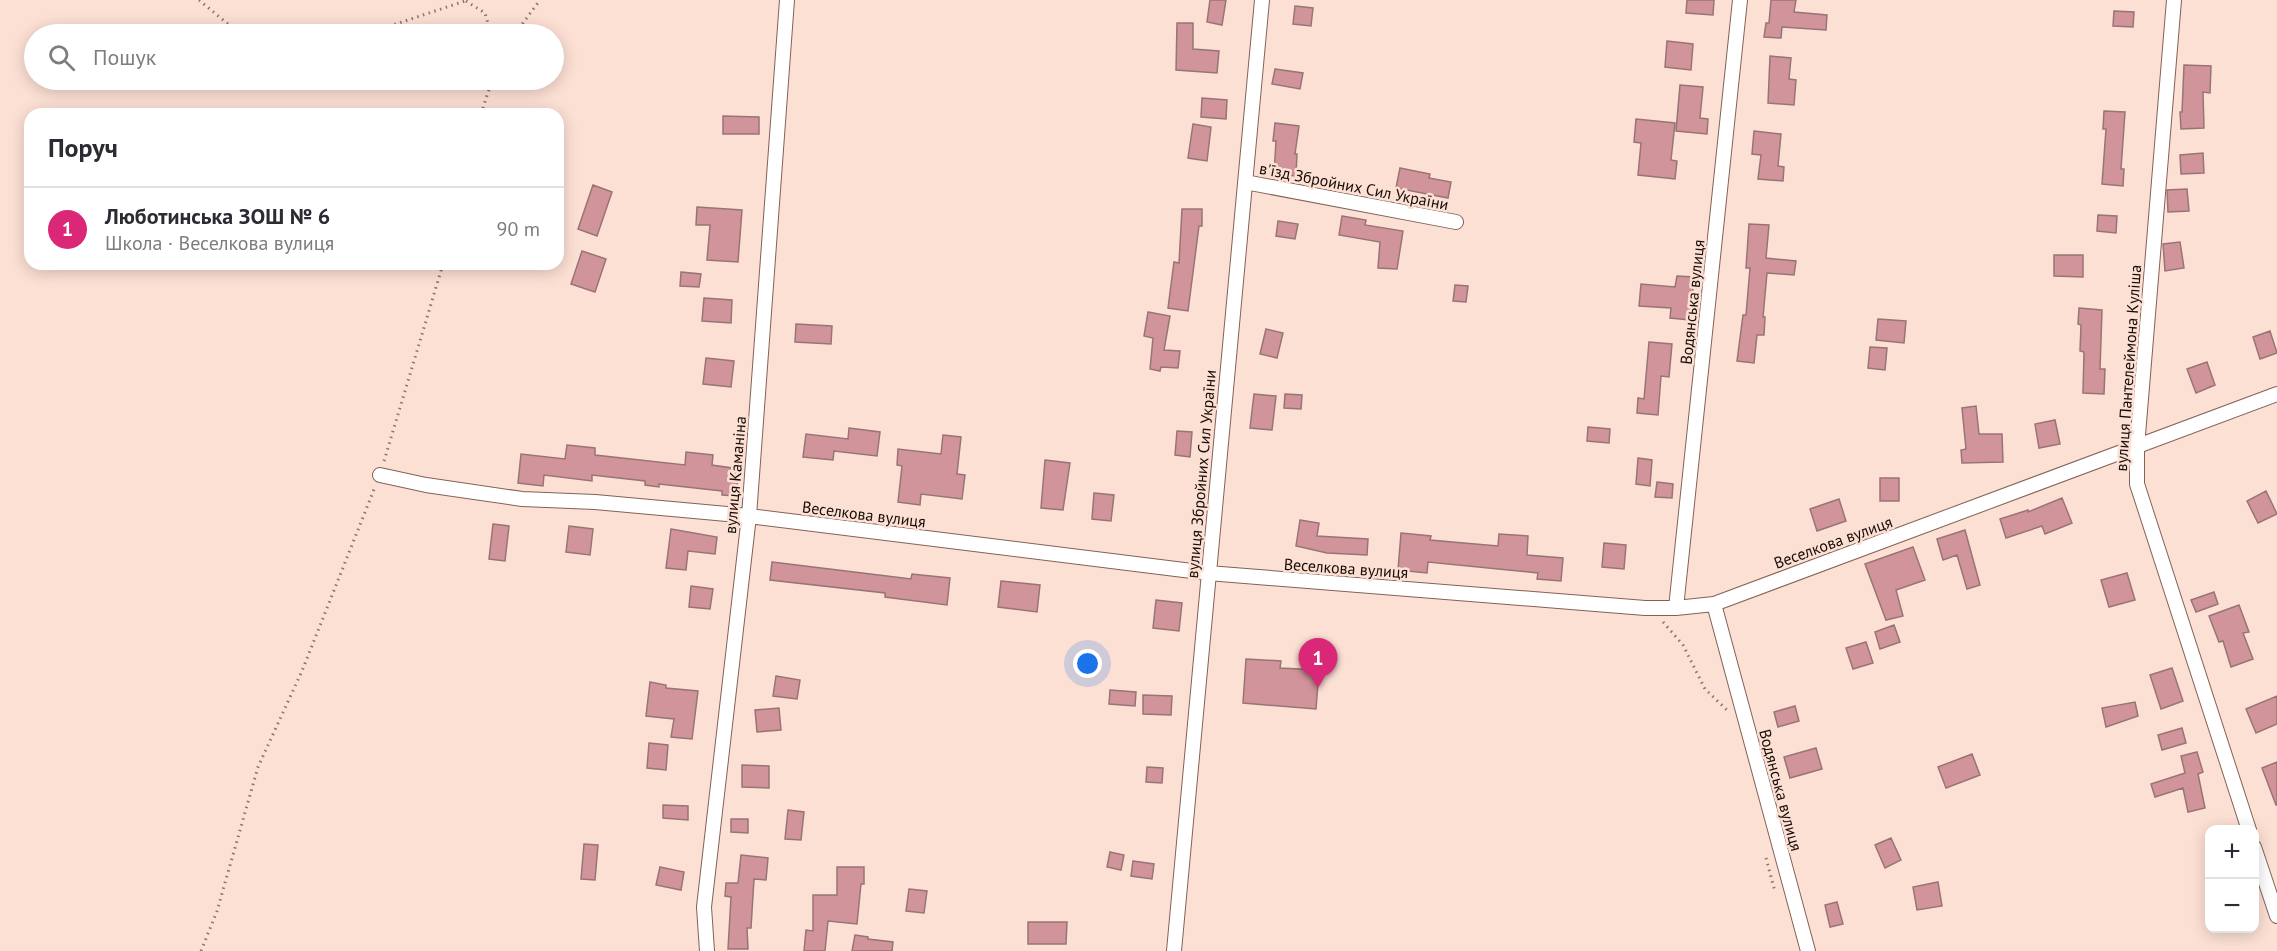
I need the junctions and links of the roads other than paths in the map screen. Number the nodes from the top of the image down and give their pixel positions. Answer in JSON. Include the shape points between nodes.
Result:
{"nodes":[{"id":1,"x":787,"y":0,"type":"edge"},
{"id":2,"x":1262,"y":0,"type":"edge"},
{"id":3,"x":1740,"y":0,"type":"edge"},
{"id":4,"x":2174,"y":0,"type":"edge"},
{"id":5,"x":1245,"y":182,"type":"junction"},
{"id":6,"x":1456,"y":222,"type":"dead end"},
{"id":7,"x":2277,"y":394,"type":"edge"},
{"id":8,"x":2137,"y":447,"type":"junction"},
{"id":9,"x":380,"y":476,"type":"road end"},
{"id":10,"x":749,"y":516,"type":"junction"},
{"id":11,"x":1208,"y":573,"type":"junction"},
{"id":12,"x":1714,"y":604,"type":"junction"},
{"id":13,"x":1676,"y":608,"type":"junction"},
{"id":14,"x":2247,"y":825,"type":"edge"},
{"id":15,"x":2259,"y":862,"type":"edge"},
{"id":16,"x":2277,"y":916,"type":"edge"},
{"id":17,"x":707,"y":951,"type":"edge"},
{"id":18,"x":1174,"y":951,"type":"edge"},
{"id":19,"x":1808,"y":951,"type":"edge"}],
"edges":[{"from":1,"to":10,"type":"street","name":"вулиця Каманіна"},
{"from":2,"to":5,"type":"street","name":"вулиця Збройних Сил України"},
{"from":3,"to":13,"type":"street","name":"Водянська вулиця"},
{"from":4,"to":8,"type":"street","name":"вулиця Пантелеймона Куліша"},
{"from":5,"to":6,"type":"street","name":"в'їзд Збройних Сил України"},
{"from":5,"to":11,"type":"street","name":"вулиця Збройних Сил України"},
{"from":7,"to":8,"type":"street","name":"Веселкова вулиця"},
{"from":8,"to":12,"type":"street","name":"Веселкова вулиця"},
{"from":8,"to":14,"type":"street","name":"вулиця Пантелеймона Куліша","via":[[2137,484]]},
{"from":9,"to":10,"type":"street","name":"Веселкова вулиця","via":[[522,499]]},
{"from":10,"to":11,"type":"street","name":"Веселкова вулиця"},
{"from":10,"to":17,"type":"street","name":"вулиця Каманіна","via":[[704,907]]},
{"from":11,"to":13,"type":"street","name":"Веселкова вулиця"},
{"from":11,"to":18,"type":"street","name":"вулиця Збройних Сил України"},
{"from":12,"to":13,"type":"street","name":"Веселкова вулиця"},
{"from":12,"to":19,"type":"street","name":"Водянська вулиця"},
{"from":15,"to":16,"type":"street"}]}
